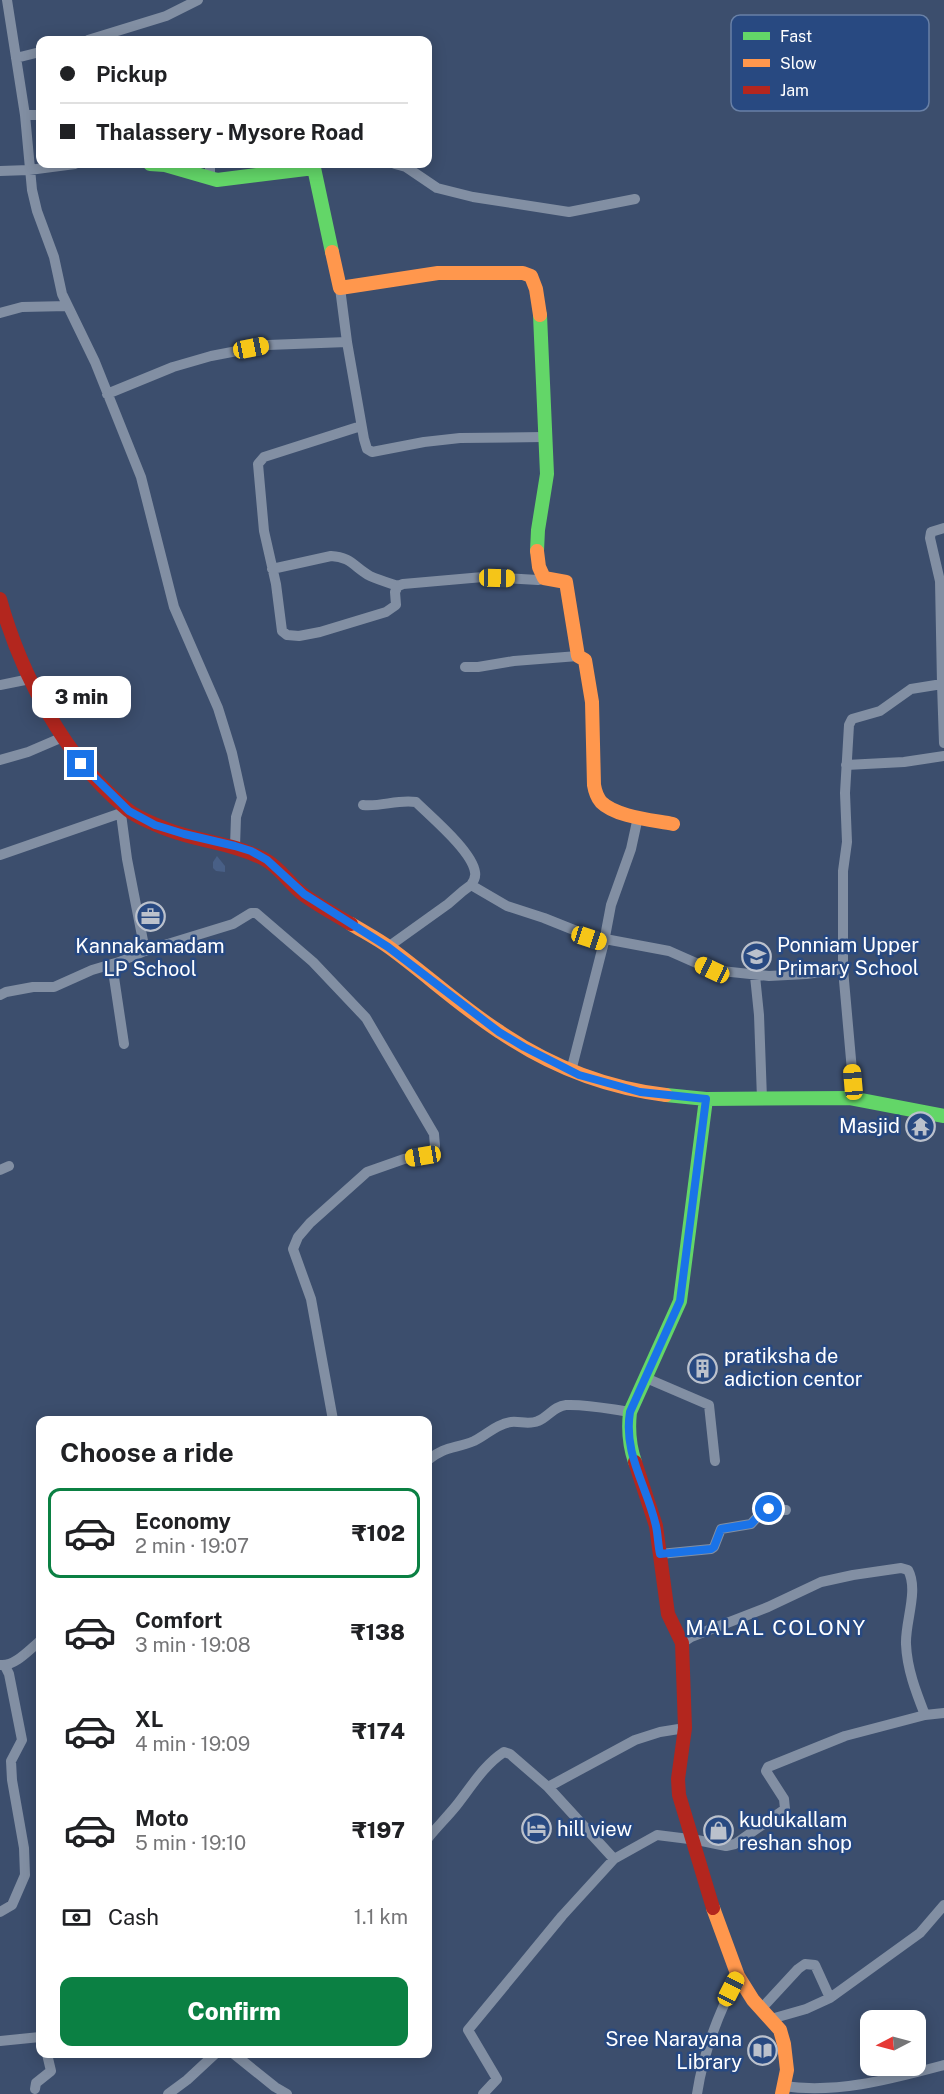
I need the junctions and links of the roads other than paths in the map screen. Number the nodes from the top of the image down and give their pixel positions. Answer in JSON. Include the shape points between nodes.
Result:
{"nodes":[{"id":1,"x":7,"y":0,"type":"edge"},
{"id":2,"x":198,"y":0,"type":"edge"},
{"id":3,"x":101,"y":36,"type":"edge"},
{"id":4,"x":36,"y":53,"type":"edge"},
{"id":5,"x":16,"y":58,"type":"junction"},
{"id":6,"x":25,"y":115,"type":"junction"},
{"id":7,"x":36,"y":115,"type":"edge"},
{"id":8,"x":44,"y":168,"type":"edge"},
{"id":9,"x":188,"y":168,"type":"edge"},
{"id":10,"x":305,"y":168,"type":"edge"},
{"id":11,"x":320,"y":168,"type":"edge"},
{"id":12,"x":407,"y":168,"type":"edge"},
{"id":13,"x":29,"y":170,"type":"junction"},
{"id":14,"x":0,"y":171,"type":"edge"},
{"id":15,"x":210,"y":171,"type":"edge"},
{"id":16,"x":635,"y":200,"type":"dead end"},
{"id":17,"x":340,"y":288,"type":"junction"},
{"id":18,"x":68,"y":306,"type":"junction"},
{"id":19,"x":0,"y":313,"type":"edge"},
{"id":20,"x":347,"y":342,"type":"junction"},
{"id":21,"x":107,"y":394,"type":"junction"},
{"id":22,"x":361,"y":426,"type":"junction"},
{"id":23,"x":544,"y":436,"type":"junction"},
{"id":24,"x":944,"y":528,"type":"edge"},
{"id":25,"x":272,"y":569,"type":"junction"},
{"id":26,"x":544,"y":579,"type":"junction"},
{"id":27,"x":398,"y":586,"type":"junction"},
{"id":28,"x":0,"y":599,"type":"edge"},
{"id":29,"x":578,"y":656,"type":"junction"},
{"id":30,"x":465,"y":667,"type":"dead end"},
{"id":31,"x":30,"y":679,"type":"junction"},
{"id":32,"x":942,"y":684,"type":"junction"},
{"id":33,"x":0,"y":685,"type":"edge"},
{"id":34,"x":63,"y":737,"type":"junction"},
{"id":35,"x":944,"y":743,"type":"edge"},
{"id":36,"x":944,"y":756,"type":"edge"},
{"id":37,"x":0,"y":760,"type":"edge"},
{"id":38,"x":846,"y":765,"type":"junction"},
{"id":39,"x":363,"y":805,"type":"dead end"},
{"id":40,"x":125,"y":812,"type":"junction"},
{"id":41,"x":638,"y":818,"type":"junction"},
{"id":42,"x":673,"y":824,"type":"dead end"},
{"id":43,"x":235,"y":846,"type":"junction"},
{"id":44,"x":0,"y":855,"type":"edge"},
{"id":45,"x":471,"y":885,"type":"junction"},
{"id":46,"x":605,"y":941,"type":"junction"},
{"id":47,"x":388,"y":947,"type":"junction"},
{"id":48,"x":145,"y":951,"type":"junction"},
{"id":49,"x":112,"y":964,"type":"junction"},
{"id":50,"x":843,"y":969,"type":"junction"},
{"id":51,"x":755,"y":976,"type":"junction"},
{"id":52,"x":0,"y":995,"type":"edge"},
{"id":53,"x":124,"y":1044,"type":"dead end"},
{"id":54,"x":571,"y":1071,"type":"junction"},
{"id":55,"x":850,"y":1098,"type":"junction"},
{"id":56,"x":706,"y":1099,"type":"junction"},
{"id":57,"x":762,"y":1099,"type":"junction"},
{"id":58,"x":944,"y":1116,"type":"edge"},
{"id":59,"x":646,"y":1377,"type":"junction"},
{"id":60,"x":630,"y":1412,"type":"junction"},
{"id":61,"x":332,"y":1416,"type":"edge"},
{"id":62,"x":432,"y":1457,"type":"edge"},
{"id":63,"x":715,"y":1461,"type":"dead end"},
{"id":64,"x":786,"y":1510,"type":"dead end"},
{"id":65,"x":660,"y":1554,"type":"junction"},
{"id":66,"x":682,"y":1643,"type":"junction"},
{"id":67,"x":36,"y":1644,"type":"edge"},
{"id":68,"x":3,"y":1665,"type":"edge"},
{"id":69,"x":944,"y":1713,"type":"edge"},
{"id":70,"x":925,"y":1715,"type":"junction"},
{"id":71,"x":685,"y":1728,"type":"junction"},
{"id":72,"x":13,"y":1786,"type":"junction"},
{"id":73,"x":548,"y":1786,"type":"junction"},
{"id":74,"x":0,"y":1788,"type":"edge"},
{"id":75,"x":432,"y":1832,"type":"edge"},
{"id":76,"x":692,"y":1840,"type":"junction"},
{"id":77,"x":614,"y":1859,"type":"junction"},
{"id":78,"x":944,"y":1905,"type":"edge"},
{"id":79,"x":0,"y":1912,"type":"edge"},
{"id":80,"x":738,"y":1976,"type":"junction"},
{"id":81,"x":830,"y":1998,"type":"junction"},
{"id":82,"x":766,"y":2014,"type":"junction"},
{"id":83,"x":36,"y":2037,"type":"edge"},
{"id":84,"x":0,"y":2041,"type":"edge"},
{"id":85,"x":47,"y":2058,"type":"edge"},
{"id":86,"x":210,"y":2058,"type":"edge"},
{"id":87,"x":239,"y":2058,"type":"edge"},
{"id":88,"x":944,"y":2065,"type":"edge"},
{"id":89,"x":35,"y":2089,"type":"dead end"},
{"id":90,"x":782,"y":2090,"type":"edge"},
{"id":91,"x":168,"y":2094,"type":"edge"},
{"id":92,"x":287,"y":2094,"type":"edge"},
{"id":93,"x":483,"y":2094,"type":"edge"},
{"id":94,"x":697,"y":2094,"type":"edge"}],
"edges":[{"from":1,"to":5,"type":"street"},
{"from":2,"to":3,"type":"street","via":[[166,16]]},
{"from":4,"to":5,"type":"street"},
{"from":5,"to":6,"type":"street"},
{"from":6,"to":7,"type":"street"},
{"from":6,"to":13,"type":"street"},
{"from":8,"to":13,"type":"street"},
{"from":9,"to":15,"type":"street"},
{"from":10,"to":15,"type":"street","via":[[217,180]]},
{"from":11,"to":17,"type":"street"},
{"from":12,"to":16,"type":"street","via":[[437,188],[569,212]]},
{"from":13,"to":14,"type":"street"},
{"from":13,"to":18,"type":"street","via":[[37,211]]},
{"from":17,"to":20,"type":"street"},
{"from":17,"to":23,"type":"street","via":[[438,273],[531,276],[540,308]]},
{"from":18,"to":19,"type":"street","via":[[22,307]]},
{"from":18,"to":21,"type":"street"},
{"from":20,"to":21,"type":"street","via":[[268,345],[211,356]]},
{"from":20,"to":22,"type":"street"},
{"from":21,"to":43,"type":"street","via":[[141,477],[174,607],[218,708],[232,753],[242,798]]},
{"from":22,"to":23,"type":"street","via":[[367,449],[372,453],[460,438]]},
{"from":22,"to":25,"type":"street","via":[[264,457],[258,464]]},
{"from":23,"to":26,"type":"street","via":[[548,477],[537,546]]},
{"from":24,"to":32,"type":"street","via":[[931,532],[930,538],[940,581]]},
{"from":25,"to":27,"type":"street","via":[[341,557],[370,576]]},
{"from":25,"to":27,"type":"street","via":[[282,631],[288,635],[320,632],[386,612],[396,605]]},
{"from":26,"to":27,"type":"street","via":[[457,578]]},
{"from":26,"to":29,"type":"street","via":[[566,582]]},
{"from":28,"to":31,"type":"street"},
{"from":29,"to":30,"type":"street"},
{"from":29,"to":41,"type":"street","via":[[584,658],[592,702],[596,794],[613,810]]},
{"from":31,"to":33,"type":"street"},
{"from":31,"to":34,"type":"street"},
{"from":32,"to":35,"type":"street"},
{"from":32,"to":38,"type":"street","via":[[912,689],[880,711],[852,719]]},
{"from":34,"to":37,"type":"street"},
{"from":34,"to":40,"type":"street","via":[[81,764]]},
{"from":36,"to":38,"type":"street"},
{"from":38,"to":50,"type":"street"},
{"from":39,"to":45,"type":"street","via":[[416,802],[462,849],[476,871]]},
{"from":40,"to":43,"type":"street","via":[[169,830]]},
{"from":40,"to":44,"type":"street"},
{"from":40,"to":48,"type":"street","via":[[127,859]]},
{"from":41,"to":42,"type":"street"},
{"from":41,"to":46,"type":"street"},
{"from":43,"to":47,"type":"street","via":[[267,860],[304,894]]},
{"from":45,"to":46,"type":"street","via":[[507,906]]},
{"from":45,"to":47,"type":"street"},
{"from":46,"to":51,"type":"street","via":[[669,951],[712,970]]},
{"from":46,"to":54,"type":"street"},
{"from":47,"to":54,"type":"street","via":[[499,1032]]},
{"from":48,"to":49,"type":"street"},
{"from":48,"to":61,"type":"street","via":[[233,924],[251,914],[259,915],[313,962],[366,1018],[434,1134],[432,1152],[367,1172],[310,1223],[293,1249],[311,1299]]},
{"from":49,"to":52,"type":"street","via":[[54,987],[33,987]]},
{"from":49,"to":53,"type":"street"},
{"from":50,"to":51,"type":"street"},
{"from":50,"to":55,"type":"street","via":[[853,1082]]},
{"from":51,"to":57,"type":"street"},
{"from":54,"to":56,"type":"street","via":[[640,1092]]},
{"from":55,"to":57,"type":"street"},
{"from":55,"to":58,"type":"street"},
{"from":56,"to":57,"type":"street"},
{"from":56,"to":59,"type":"street","via":[[680,1301]]},
{"from":59,"to":60,"type":"street"},
{"from":59,"to":63,"type":"street","via":[[709,1405]]},
{"from":60,"to":62,"type":"street","via":[[563,1405],[539,1421],[496,1427],[471,1443],[439,1451]]},
{"from":60,"to":65,"type":"street","via":[[629,1446],[656,1526]]},
{"from":64,"to":65,"type":"street","via":[[769,1509],[751,1524],[721,1529],[711,1549]]},
{"from":65,"to":66,"type":"street","via":[[668,1614]]},
{"from":66,"to":70,"type":"street","via":[[821,1582],[900,1568],[908,1570],[912,1591],[905,1643],[910,1677]]},
{"from":66,"to":71,"type":"street"},
{"from":67,"to":68,"type":"street"},
{"from":68,"to":72,"type":"street","via":[[9,1674],[22,1740],[11,1761]]},
{"from":69,"to":70,"type":"street"},
{"from":70,"to":76,"type":"street","via":[[845,1736],[768,1767],[766,1771],[784,1799],[782,1812],[735,1844]]},
{"from":71,"to":73,"type":"street","via":[[635,1740]]},
{"from":71,"to":76,"type":"street","via":[[679,1795]]},
{"from":72,"to":74,"type":"street"},
{"from":72,"to":79,"type":"street","via":[[25,1875],[12,1905]]},
{"from":73,"to":75,"type":"street","via":[[504,1752]]},
{"from":73,"to":77,"type":"street"},
{"from":76,"to":77,"type":"street","via":[[657,1835]]},
{"from":76,"to":80,"type":"street"},
{"from":77,"to":93,"type":"street","via":[[468,2030],[497,2079]]},
{"from":78,"to":81,"type":"street","via":[[920,1933]]},
{"from":80,"to":82,"type":"street"},
{"from":80,"to":94,"type":"street","via":[[715,2030]]},
{"from":81,"to":82,"type":"street","via":[[806,2009]]},
{"from":81,"to":82,"type":"street","via":[[815,1965],[805,1964]]},
{"from":82,"to":90,"type":"street","via":[[780,2030],[784,2044],[787,2070]]},
{"from":83,"to":84,"type":"street"},
{"from":85,"to":89,"type":"street","via":[[51,2071],[36,2083]]},
{"from":86,"to":91,"type":"street"},
{"from":87,"to":92,"type":"street"},
{"from":88,"to":90,"type":"street","via":[[882,2082]]}]}
